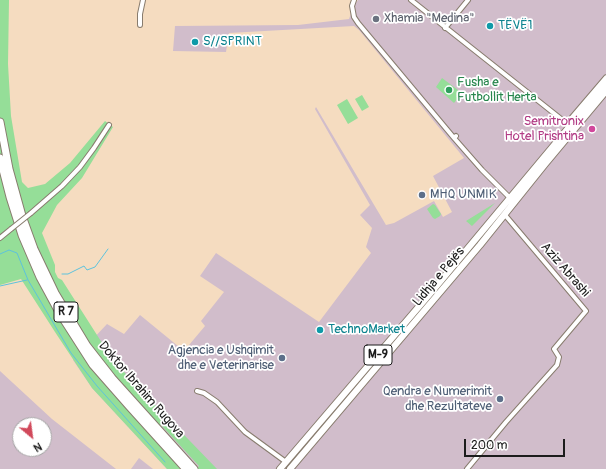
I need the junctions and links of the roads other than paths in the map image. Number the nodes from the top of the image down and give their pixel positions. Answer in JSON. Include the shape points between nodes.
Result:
{"nodes":[{"id":1,"x":143,"y":0,"type":"edge"},
{"id":2,"x":354,"y":0,"type":"edge"},
{"id":3,"x":411,"y":0,"type":"edge"},
{"id":4,"x":468,"y":0,"type":"edge"},
{"id":5,"x":140,"y":25,"type":"dead end"},
{"id":6,"x":445,"y":28,"type":"junction"},
{"id":7,"x":606,"y":78,"type":"edge"},
{"id":8,"x":606,"y":83,"type":"edge"},
{"id":9,"x":606,"y":91,"type":"edge"},
{"id":10,"x":604,"y":96,"type":"edge"},
{"id":11,"x":0,"y":122,"type":"edge"},
{"id":12,"x":109,"y":125,"type":"dead end"},
{"id":13,"x":570,"y":126,"type":"junction"},
{"id":14,"x":0,"y":158,"type":"edge"},
{"id":15,"x":510,"y":198,"type":"junction"},
{"id":16,"x":505,"y":215,"type":"junction"},
{"id":17,"x":0,"y":238,"type":"edge"},
{"id":18,"x":197,"y":391,"type":"dead end"},
{"id":19,"x":286,"y":462,"type":"junction"},
{"id":20,"x":186,"y":469,"type":"edge"},
{"id":21,"x":194,"y":469,"type":"edge"},
{"id":22,"x":280,"y":469,"type":"edge"},
{"id":23,"x":290,"y":469,"type":"edge"},
{"id":24,"x":467,"y":469,"type":"edge"}],
"edges":[{"from":1,"to":5,"type":"street"},
{"from":2,"to":15,"type":"street","via":[[354,17],[363,31],[482,170]]},
{"from":3,"to":6,"type":"street"},
{"from":4,"to":6,"type":"street"},
{"from":6,"to":13,"type":"street"},
{"from":7,"to":13,"type":"street","name":"Lidhja e Pejës","via":[[572,119]]},
{"from":8,"to":13,"type":"highway","name":"Lidhja e Pejës","number":"M-9"},
{"from":9,"to":10,"type":"highway","name":"Lidhja e Pejës","number":"M-9"},
{"from":10,"to":16,"type":"highway","name":"Lidhja e Pejës","number":"M-9"},
{"from":11,"to":21,"type":"highway","name":"Doktor Ibrahim Rugova","number":"R 7","via":[[22,216],[58,299],[87,346],[112,378]]},
{"from":12,"to":17,"type":"street","bridge":true,"via":[[80,167],[62,186]]},
{"from":13,"to":15,"type":"highway","name":"Lidhja e Pejës","number":"M-9"},
{"from":14,"to":20,"type":"highway","name":"Doktor Ibrahim Rugova","number":"R 7","via":[[22,235],[59,312],[98,370]]},
{"from":15,"to":19,"type":"highway","name":"Lidhja e Pejës","number":"M-9"},
{"from":16,"to":23,"type":"highway","name":"Lidhja e Pejës","number":"M-9"},
{"from":16,"to":24,"type":"street","name":"Aziz Abrashi","via":[[586,311],[554,349],[559,358],[557,365]]},
{"from":18,"to":19,"type":"street","via":[[217,402],[245,432]]},
{"from":19,"to":22,"type":"highway","name":"Lidhja e Pejës","number":"M-9"}]}
